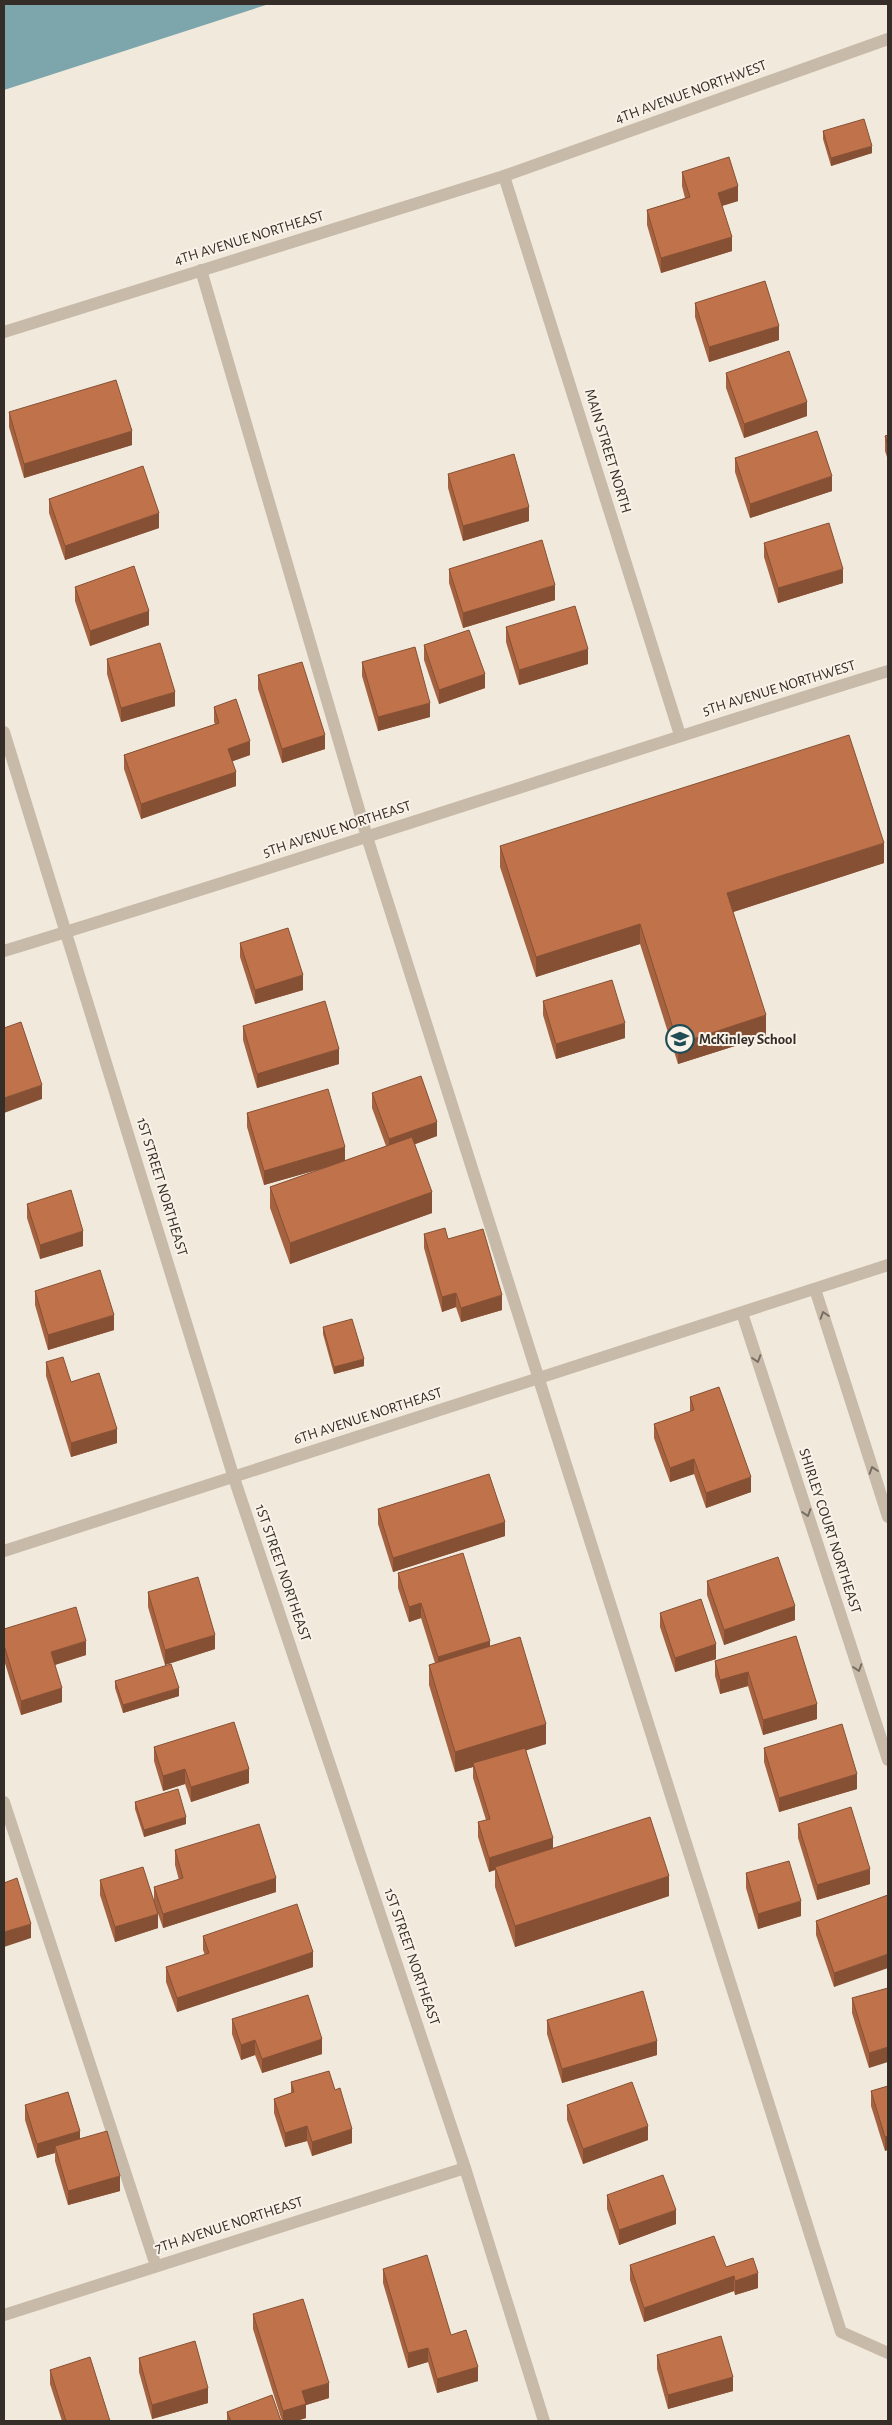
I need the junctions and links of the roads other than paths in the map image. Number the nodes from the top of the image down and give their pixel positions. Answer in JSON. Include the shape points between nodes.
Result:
{"nodes":[{"id":1,"x":888,"y":40,"type":"edge"},
{"id":2,"x":504,"y":176,"type":"junction"},
{"id":3,"x":201,"y":270,"type":"junction"},
{"id":4,"x":4,"y":332,"type":"edge"},
{"id":5,"x":888,"y":672,"type":"edge"},
{"id":6,"x":4,"y":732,"type":"edge"},
{"id":7,"x":680,"y":735,"type":"junction"},
{"id":8,"x":367,"y":837,"type":"junction"},
{"id":9,"x":67,"y":932,"type":"junction"},
{"id":10,"x":4,"y":951,"type":"edge"},
{"id":11,"x":888,"y":1265,"type":"edge"},
{"id":12,"x":815,"y":1289,"type":"junction"},
{"id":13,"x":742,"y":1313,"type":"junction"},
{"id":14,"x":538,"y":1378,"type":"junction"},
{"id":15,"x":233,"y":1475,"type":"junction"},
{"id":16,"x":888,"y":1517,"type":"edge"},
{"id":17,"x":4,"y":1551,"type":"edge"},
{"id":18,"x":888,"y":1760,"type":"edge"},
{"id":19,"x":4,"y":1802,"type":"edge"},
{"id":20,"x":465,"y":2168,"type":"junction"},
{"id":21,"x":156,"y":2266,"type":"junction"},
{"id":22,"x":4,"y":2315,"type":"edge"},
{"id":23,"x":888,"y":2353,"type":"edge"},
{"id":24,"x":544,"y":2421,"type":"edge"}],
"edges":[{"from":1,"to":2,"type":"street","name":"4TH AVENUE NORTHWEST"},
{"from":2,"to":3,"type":"street","name":"4TH AVENUE NORTHEAST"},
{"from":2,"to":7,"type":"street","name":"MAIN STREET NORTH"},
{"from":3,"to":4,"type":"street","name":"4TH AVENUE NORTHEAST"},
{"from":3,"to":8,"type":"street"},
{"from":5,"to":7,"type":"street","name":"5TH AVENUE NORTHWEST"},
{"from":6,"to":9,"type":"street","name":"1ST STREET NORTHEAST"},
{"from":7,"to":8,"type":"street","name":"5TH AVENUE NORTHEAST"},
{"from":8,"to":9,"type":"street","name":"5TH AVENUE NORTHEAST"},
{"from":8,"to":14,"type":"street"},
{"from":9,"to":10,"type":"street","name":"5TH AVENUE NORTHEAST"},
{"from":9,"to":15,"type":"street","name":"1ST STREET NORTHEAST"},
{"from":11,"to":12,"type":"street","name":"6TH AVENUE NORTHEAST"},
{"from":12,"to":13,"type":"street","name":"6TH AVENUE NORTHEAST"},
{"from":16,"to":12,"type":"street","one_way":true},
{"from":13,"to":14,"type":"street","name":"6TH AVENUE NORTHEAST"},
{"from":13,"to":18,"type":"street","name":"SHIRLEY COURT NORTHEAST","one_way":true},
{"from":14,"to":15,"type":"street","name":"6TH AVENUE NORTHEAST"},
{"from":14,"to":23,"type":"street","via":[[841,2332]]},
{"from":15,"to":17,"type":"street","name":"6TH AVENUE NORTHEAST"},
{"from":15,"to":20,"type":"street","name":"1ST STREET NORTHEAST"},
{"from":19,"to":21,"type":"street"},
{"from":20,"to":21,"type":"street","name":"7TH AVENUE NORTHEAST"},
{"from":20,"to":24,"type":"street","name":"1ST STREET NORTHEAST"},
{"from":21,"to":22,"type":"street","name":"7TH AVENUE NORTHEAST"}]}
